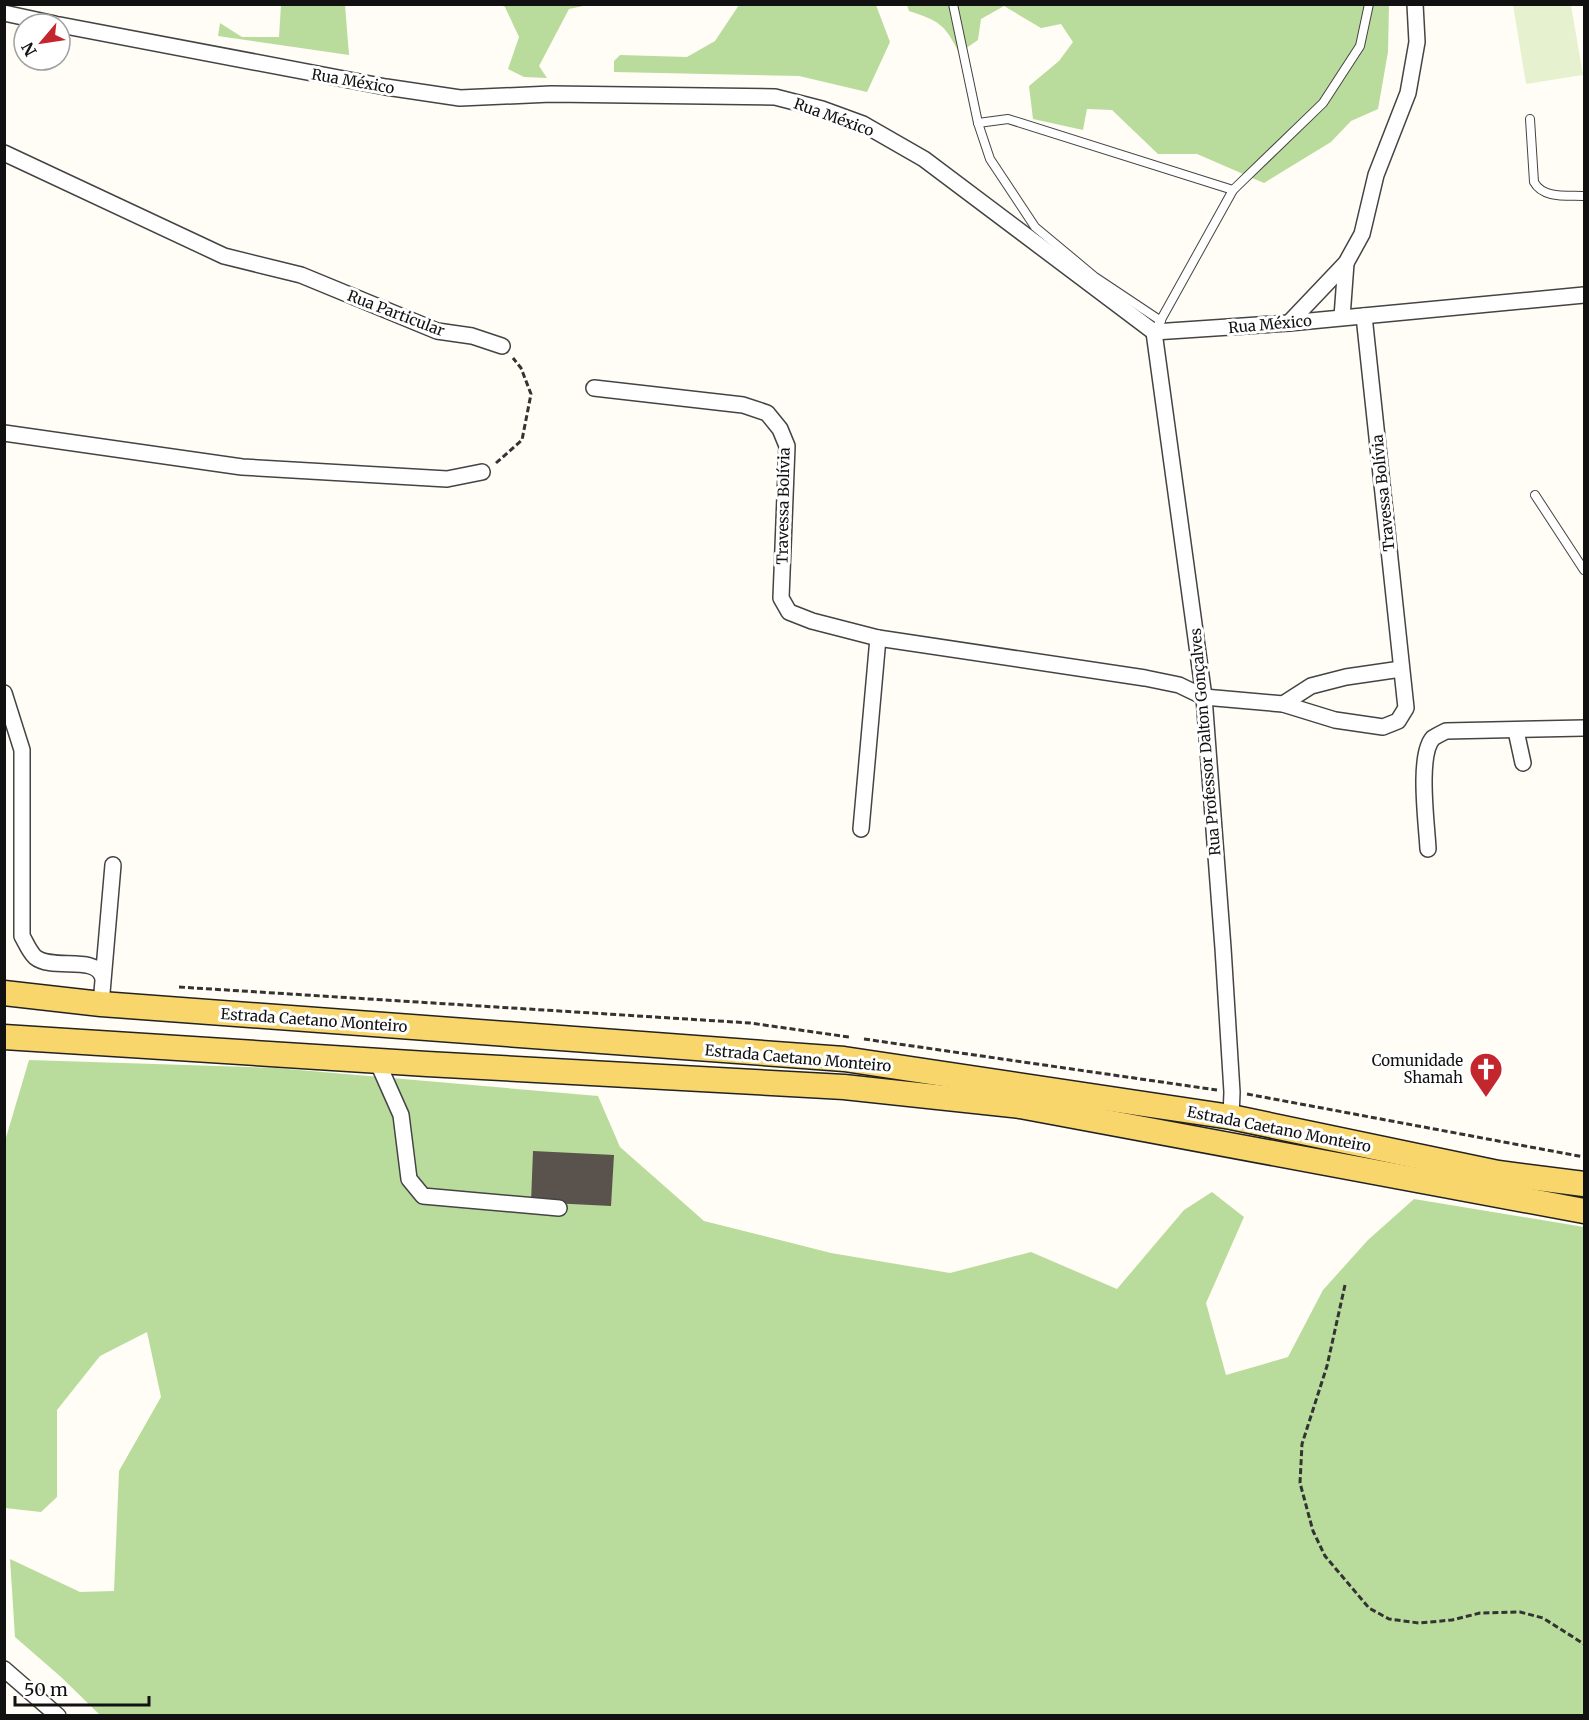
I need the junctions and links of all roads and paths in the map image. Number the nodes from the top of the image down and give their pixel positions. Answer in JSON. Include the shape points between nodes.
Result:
{"nodes":[{"id":1,"x":953,"y":4,"type":"edge"},
{"id":2,"x":1369,"y":4,"type":"edge"},
{"id":3,"x":1415,"y":4,"type":"edge"},
{"id":4,"x":72,"y":27,"type":"edge"},
{"id":5,"x":1530,"y":119,"type":"dead end"},
{"id":6,"x":978,"y":123,"type":"junction"},
{"id":7,"x":4,"y":153,"type":"edge"},
{"id":8,"x":1233,"y":190,"type":"junction"},
{"id":9,"x":1584,"y":196,"type":"edge"},
{"id":10,"x":1346,"y":262,"type":"junction"},
{"id":11,"x":1584,"y":295,"type":"edge"},
{"id":12,"x":1364,"y":316,"type":"junction"},
{"id":13,"x":1342,"y":317,"type":"junction"},
{"id":14,"x":1289,"y":323,"type":"junction"},
{"id":15,"x":1157,"y":326,"type":"junction"},
{"id":16,"x":502,"y":346,"type":"joint"},
{"id":17,"x":594,"y":388,"type":"dead end"},
{"id":18,"x":4,"y":433,"type":"edge"},
{"id":19,"x":482,"y":472,"type":"joint"},
{"id":20,"x":1534,"y":495,"type":"dead end"},
{"id":21,"x":1584,"y":570,"type":"edge"},
{"id":22,"x":878,"y":638,"type":"junction"},
{"id":23,"x":1401,"y":669,"type":"junction"},
{"id":24,"x":4,"y":693,"type":"edge"},
{"id":25,"x":1204,"y":697,"type":"junction"},
{"id":26,"x":1283,"y":704,"type":"junction"},
{"id":27,"x":1584,"y":728,"type":"edge"},
{"id":28,"x":1516,"y":731,"type":"junction"},
{"id":29,"x":1523,"y":763,"type":"dead end"},
{"id":30,"x":861,"y":828,"type":"dead end"},
{"id":31,"x":1428,"y":849,"type":"dead end"},
{"id":32,"x":113,"y":865,"type":"dead end"},
{"id":33,"x":102,"y":976,"type":"junction"},
{"id":34,"x":4,"y":993,"type":"edge"},
{"id":35,"x":101,"y":1004,"type":"junction"},
{"id":36,"x":4,"y":1037,"type":"edge"},
{"id":37,"x":377,"y":1061,"type":"junction"},
{"id":38,"x":1231,"y":1117,"type":"junction"},
{"id":39,"x":1584,"y":1184,"type":"edge"},
{"id":40,"x":559,"y":1208,"type":"dead end"},
{"id":41,"x":1584,"y":1211,"type":"edge"},
{"id":42,"x":1345,"y":1285,"type":"dead end"},
{"id":43,"x":1584,"y":1644,"type":"edge"},
{"id":44,"x":4,"y":1669,"type":"edge"},
{"id":45,"x":58,"y":1716,"type":"edge"}],
"edges":[{"from":1,"to":6,"type":"lane"},
{"from":2,"to":8,"type":"lane","via":[[1360,46],[1323,103]]},
{"from":3,"to":10,"type":"street","via":[[1417,42],[1408,93],[1376,175],[1362,234]]},
{"from":4,"to":15,"type":"street","name":"Rua México","via":[[460,98],[551,94],[776,97],[822,109],[863,124],[924,159]]},
{"from":5,"to":9,"type":"lane","via":[[1534,182],[1538,189]]},
{"from":6,"to":8,"type":"lane","via":[[1008,119]]},
{"from":6,"to":15,"type":"lane","via":[[990,159],[1035,227]]},
{"from":7,"to":16,"type":"street","name":"Rua Particular","via":[[224,256],[301,275],[438,332],[472,336]]},
{"from":8,"to":15,"type":"lane"},
{"from":10,"to":13,"type":"street"},
{"from":10,"to":14,"type":"street"},
{"from":11,"to":12,"type":"street","name":"Rua México"},
{"from":12,"to":13,"type":"street","name":"Rua México"},
{"from":12,"to":23,"type":"street","name":"Travessa Bolívia"},
{"from":13,"to":14,"type":"street","name":"Rua México"},
{"from":14,"to":15,"type":"street","name":"Rua México"},
{"from":15,"to":25,"type":"street","name":"Rua Professor Dalton Gonçalves"},
{"from":16,"to":19,"type":"path","via":[[521,368],[531,394],[522,440]]},
{"from":17,"to":22,"type":"street","name":"Travessa Bolívia","via":[[743,405],[767,413],[787,446],[781,598],[789,612]]},
{"from":18,"to":19,"type":"street","via":[[242,467],[447,479]]},
{"from":20,"to":21,"type":"lane"},
{"from":22,"to":25,"type":"street","name":"Travessa Bolívia","via":[[1145,678],[1179,685]]},
{"from":22,"to":30,"type":"street"},
{"from":23,"to":26,"type":"street","via":[[1311,686]]},
{"from":23,"to":26,"type":"street","name":"Travessa Bolívia","via":[[1406,708],[1398,721],[1383,727],[1335,720]]},
{"from":24,"to":33,"type":"street","via":[[22,750],[22,936],[30,951],[46,963],[91,966]]},
{"from":25,"to":26,"type":"street","name":"Travessa Bolívia"},
{"from":25,"to":38,"type":"street","name":"Rua Professor Dalton Gonçalves"},
{"from":27,"to":28,"type":"street"},
{"from":28,"to":29,"type":"street"},
{"from":28,"to":31,"type":"street","via":[[1446,732],[1433,738],[1426,752]]},
{"from":32,"to":33,"type":"street"},
{"from":33,"to":35,"type":"street"},
{"from":34,"to":35,"type":"main road","name":"Estrada Caetano Monteiro"},
{"from":35,"to":38,"type":"main road","name":"Estrada Caetano Monteiro","via":[[844,1059]]},
{"from":36,"to":37,"type":"main road","name":"Estrada Caetano Monteiro"},
{"from":37,"to":40,"type":"street","via":[[401,1115],[408,1179],[423,1196]]},
{"from":37,"to":41,"type":"main road","name":"Estrada Caetano Monteiro","via":[[844,1087],[1020,1106]]},
{"from":38,"to":39,"type":"main road","name":"Estrada Caetano Monteiro","via":[[1498,1173]]},
{"from":42,"to":43,"type":"path","via":[[1325,1375],[1302,1444],[1300,1483],[1313,1531],[1325,1556],[1369,1608],[1389,1619],[1419,1623],[1480,1613],[1520,1612],[1543,1618]]},
{"from":44,"to":45,"type":"street"}]}
